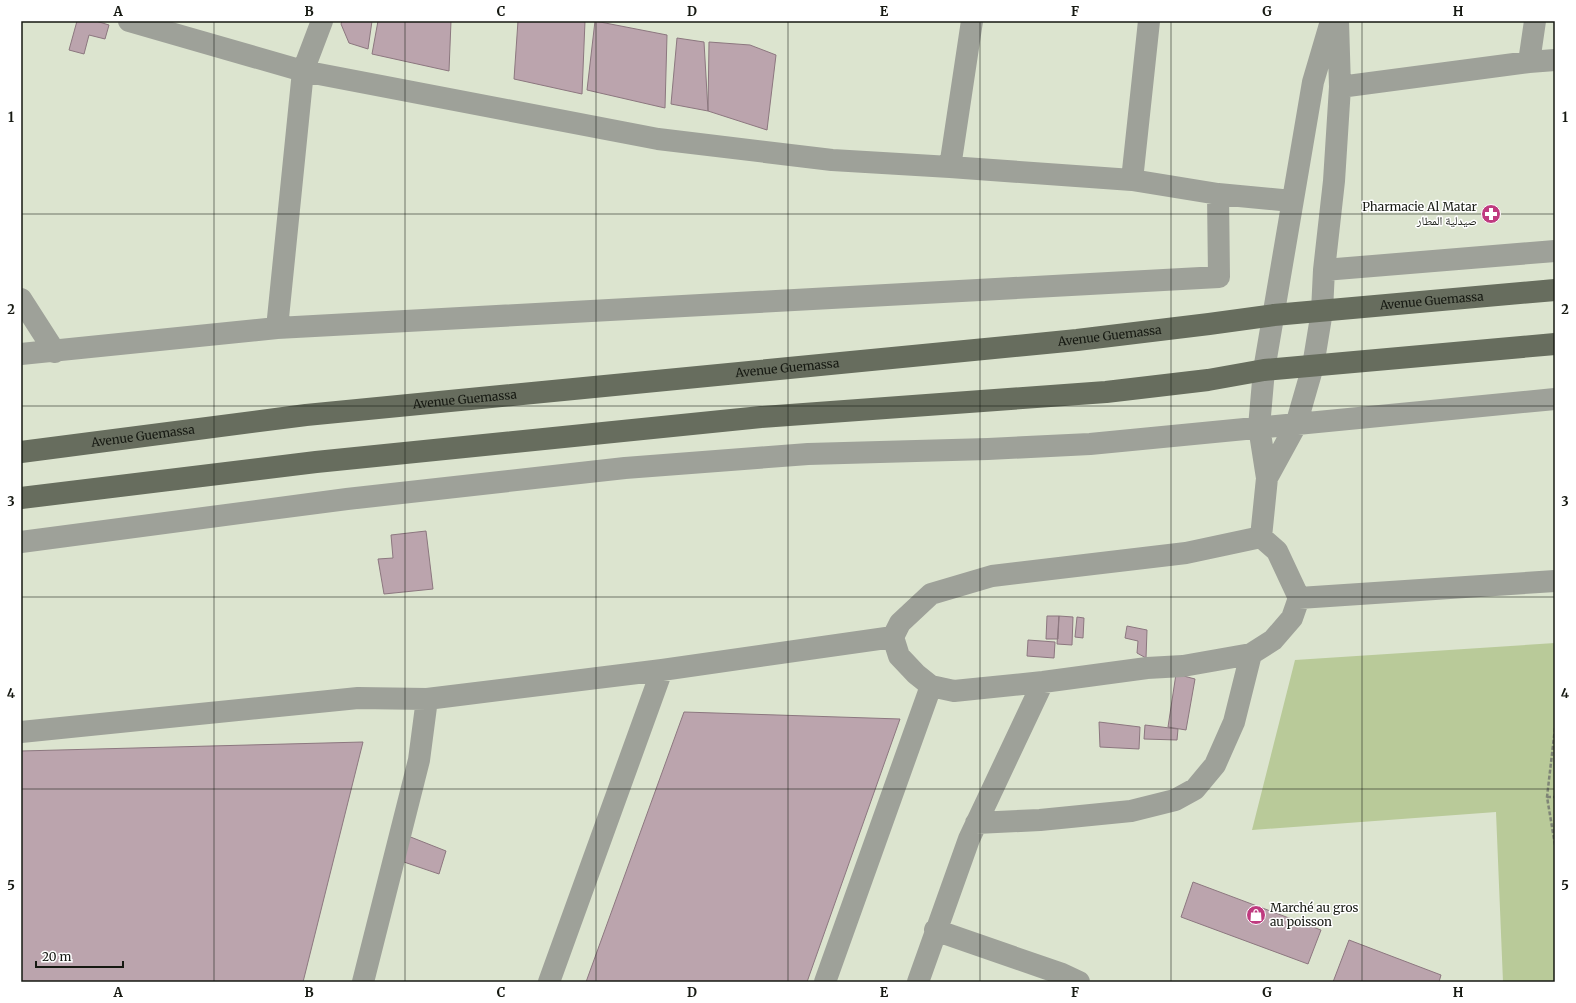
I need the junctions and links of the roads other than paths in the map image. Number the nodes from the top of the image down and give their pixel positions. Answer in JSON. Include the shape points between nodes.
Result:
{"nodes":[{"id":1,"x":129,"y":21,"type":"edge"},
{"id":2,"x":322,"y":21,"type":"edge"},
{"id":3,"x":972,"y":21,"type":"edge"},
{"id":4,"x":1149,"y":21,"type":"edge"},
{"id":5,"x":1332,"y":21,"type":"edge"},
{"id":6,"x":1338,"y":21,"type":"edge"},
{"id":7,"x":1535,"y":21,"type":"edge"},
{"id":8,"x":1555,"y":60,"type":"edge"},
{"id":9,"x":1528,"y":62,"type":"junction"},
{"id":10,"x":303,"y":71,"type":"junction"},
{"id":11,"x":1340,"y":87,"type":"junction"},
{"id":12,"x":950,"y":166,"type":"junction"},
{"id":13,"x":1132,"y":180,"type":"junction"},
{"id":14,"x":1218,"y":194,"type":"junction"},
{"id":15,"x":1292,"y":201,"type":"junction"},
{"id":16,"x":1555,"y":251,"type":"edge"},
{"id":17,"x":1324,"y":270,"type":"junction"},
{"id":18,"x":1555,"y":290,"type":"edge"},
{"id":19,"x":21,"y":299,"type":"edge"},
{"id":20,"x":1322,"y":311,"type":"junction"},
{"id":21,"x":1274,"y":315,"type":"junction"},
{"id":22,"x":277,"y":328,"type":"junction"},
{"id":23,"x":1555,"y":344,"type":"edge"},
{"id":24,"x":55,"y":352,"type":"junction"},
{"id":25,"x":21,"y":354,"type":"edge"},
{"id":26,"x":1313,"y":366,"type":"junction"},
{"id":27,"x":1264,"y":370,"type":"junction"},
{"id":28,"x":1555,"y":399,"type":"edge"},
{"id":29,"x":1296,"y":425,"type":"junction"},
{"id":30,"x":1259,"y":427,"type":"junction"},
{"id":31,"x":21,"y":452,"type":"edge"},
{"id":32,"x":1267,"y":478,"type":"junction"},
{"id":33,"x":21,"y":498,"type":"edge"},
{"id":34,"x":1261,"y":537,"type":"junction"},
{"id":35,"x":21,"y":542,"type":"edge"},
{"id":36,"x":1555,"y":581,"type":"edge"},
{"id":37,"x":1299,"y":598,"type":"junction"},
{"id":38,"x":893,"y":637,"type":"junction"},
{"id":39,"x":1251,"y":654,"type":"junction"},
{"id":40,"x":662,"y":670,"type":"junction"},
{"id":41,"x":1043,"y":682,"type":"junction"},
{"id":42,"x":931,"y":686,"type":"junction"},
{"id":43,"x":427,"y":699,"type":"junction"},
{"id":44,"x":21,"y":732,"type":"edge"},
{"id":45,"x":976,"y":823,"type":"junction"},
{"id":46,"x":935,"y":930,"type":"junction"},
{"id":47,"x":1067,"y":979,"type":"edge"},
{"id":48,"x":363,"y":982,"type":"edge"},
{"id":49,"x":549,"y":982,"type":"edge"},
{"id":50,"x":825,"y":982,"type":"edge"},
{"id":51,"x":918,"y":982,"type":"edge"}],
"edges":[{"from":1,"to":10,"type":"street"},
{"from":2,"to":10,"type":"street"},
{"from":3,"to":12,"type":"street"},
{"from":4,"to":13,"type":"street"},
{"from":5,"to":15,"type":"street","via":[[1313,82]]},
{"from":6,"to":11,"type":"street"},
{"from":7,"to":9,"type":"street"},
{"from":8,"to":9,"type":"street"},
{"from":9,"to":11,"type":"street"},
{"from":10,"to":12,"type":"street","via":[[658,139],[832,160]]},
{"from":10,"to":22,"type":"street"},
{"from":11,"to":17,"type":"street","via":[[1334,181]]},
{"from":12,"to":13,"type":"street"},
{"from":13,"to":14,"type":"street"},
{"from":14,"to":15,"type":"street"},
{"from":14,"to":22,"type":"street","via":[[1219,278]]},
{"from":15,"to":21,"type":"street"},
{"from":16,"to":17,"type":"street"},
{"from":17,"to":20,"type":"street"},
{"from":18,"to":20,"type":"main road","name":"Avenue Guemassa"},
{"from":19,"to":24,"type":"street"},
{"from":20,"to":21,"type":"main road","name":"Avenue Guemassa"},
{"from":20,"to":26,"type":"street"},
{"from":21,"to":27,"type":"street"},
{"from":21,"to":31,"type":"main road","name":"Avenue Guemassa","via":[[1069,340],[306,415]]},
{"from":22,"to":24,"type":"street"},
{"from":23,"to":26,"type":"main road"},
{"from":24,"to":25,"type":"street"},
{"from":26,"to":27,"type":"main road"},
{"from":26,"to":29,"type":"street"},
{"from":27,"to":30,"type":"street"},
{"from":27,"to":33,"type":"main road","via":[[1208,380],[1106,392],[761,417],[316,462]]},
{"from":28,"to":29,"type":"street"},
{"from":29,"to":30,"type":"street"},
{"from":29,"to":32,"type":"street"},
{"from":30,"to":32,"type":"street"},
{"from":30,"to":35,"type":"street","via":[[1090,444],[808,454],[625,468],[347,500]]},
{"from":32,"to":34,"type":"street"},
{"from":34,"to":37,"type":"street","via":[[1277,551]]},
{"from":34,"to":38,"type":"street","via":[[1186,553],[992,576],[931,594],[905,618]]},
{"from":36,"to":37,"type":"street"},
{"from":37,"to":39,"type":"street","via":[[1292,618],[1273,640]]},
{"from":38,"to":40,"type":"street"},
{"from":38,"to":42,"type":"street","via":[[899,656]]},
{"from":39,"to":41,"type":"street","via":[[1183,666],[1147,668]]},
{"from":39,"to":45,"type":"street","via":[[1234,722],[1214,765],[1195,789],[1175,800],[1131,811]]},
{"from":40,"to":43,"type":"street"},
{"from":40,"to":49,"type":"street"},
{"from":41,"to":42,"type":"street","via":[[954,691]]},
{"from":41,"to":45,"type":"street"},
{"from":42,"to":50,"type":"street"},
{"from":43,"to":44,"type":"street","via":[[358,698]]},
{"from":43,"to":48,"type":"street","via":[[420,760]]},
{"from":45,"to":46,"type":"street"},
{"from":46,"to":47,"type":"street"},
{"from":46,"to":51,"type":"street"}]}
